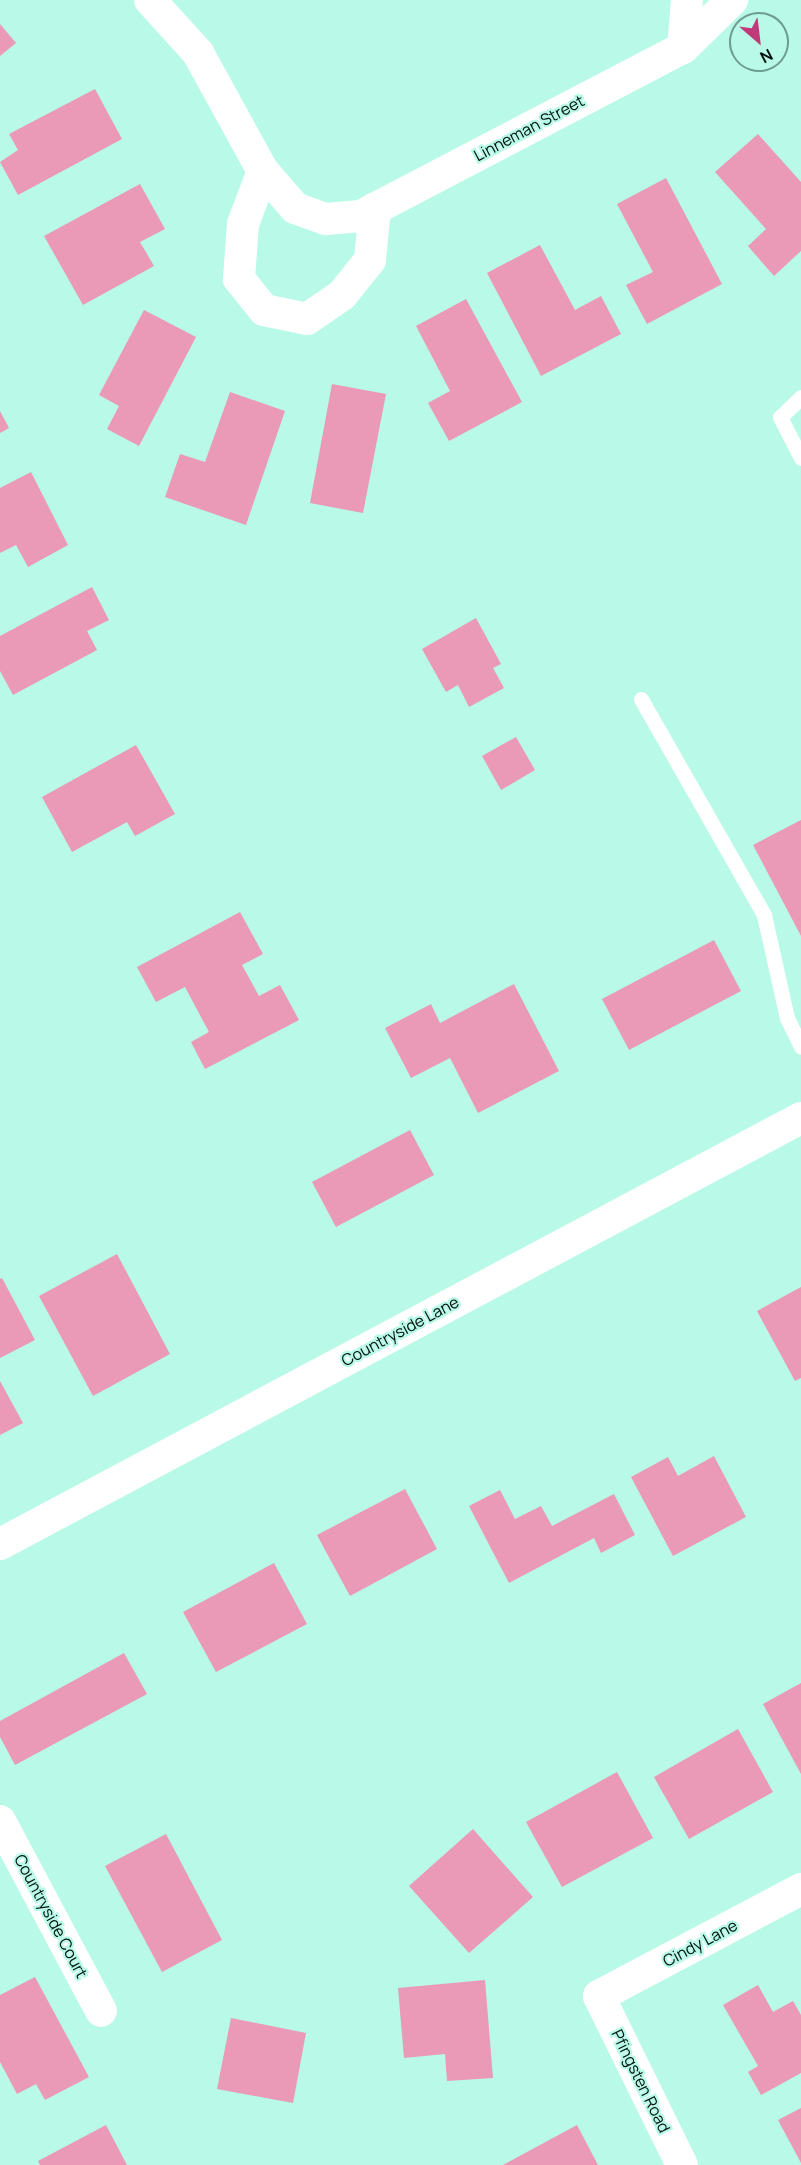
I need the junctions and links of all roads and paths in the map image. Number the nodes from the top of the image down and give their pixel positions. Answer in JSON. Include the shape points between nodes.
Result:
{"nodes":[{"id":1,"x":150,"y":0,"type":"edge"},
{"id":2,"x":687,"y":0,"type":"edge"},
{"id":3,"x":732,"y":0,"type":"edge"},
{"id":4,"x":683,"y":48,"type":"junction"},
{"id":5,"x":263,"y":171,"type":"junction"},
{"id":6,"x":375,"y":208,"type":"junction"},
{"id":7,"x":801,"y":398,"type":"edge"},
{"id":8,"x":801,"y":458,"type":"edge"},
{"id":9,"x":641,"y":699,"type":"dead end"},
{"id":10,"x":801,"y":1047,"type":"edge"},
{"id":11,"x":801,"y":1118,"type":"edge"},
{"id":12,"x":0,"y":1544,"type":"edge"},
{"id":13,"x":0,"y":1821,"type":"edge"},
{"id":14,"x":801,"y":1889,"type":"edge"},
{"id":15,"x":599,"y":1996,"type":"joint"},
{"id":16,"x":101,"y":2011,"type":"dead end"},
{"id":17,"x":682,"y":2165,"type":"edge"}],
"edges":[{"from":1,"to":5,"type":"street","name":"Linneman Street","via":[[198,53]]},
{"from":2,"to":4,"type":"street"},
{"from":3,"to":4,"type":"street","name":"Linneman Street"},
{"from":4,"to":6,"type":"street","name":"Linneman Street"},
{"from":5,"to":6,"type":"street","name":"Linneman Street","via":[[294,207],[326,219],[361,216]]},
{"from":5,"to":6,"type":"street","via":[[243,224],[239,279],[264,310],[307,319],[342,295],[370,260]]},
{"from":7,"to":8,"type":"lane","via":[[780,417]]},
{"from":9,"to":10,"type":"lane","via":[[764,915],[788,1018]]},
{"from":11,"to":12,"type":"street","name":"Countryside Lane"},
{"from":13,"to":16,"type":"street","name":"Countryside Court"},
{"from":14,"to":15,"type":"street","name":"Cindy Lane"},
{"from":15,"to":17,"type":"street","name":"Pfingsten Road"}]}
